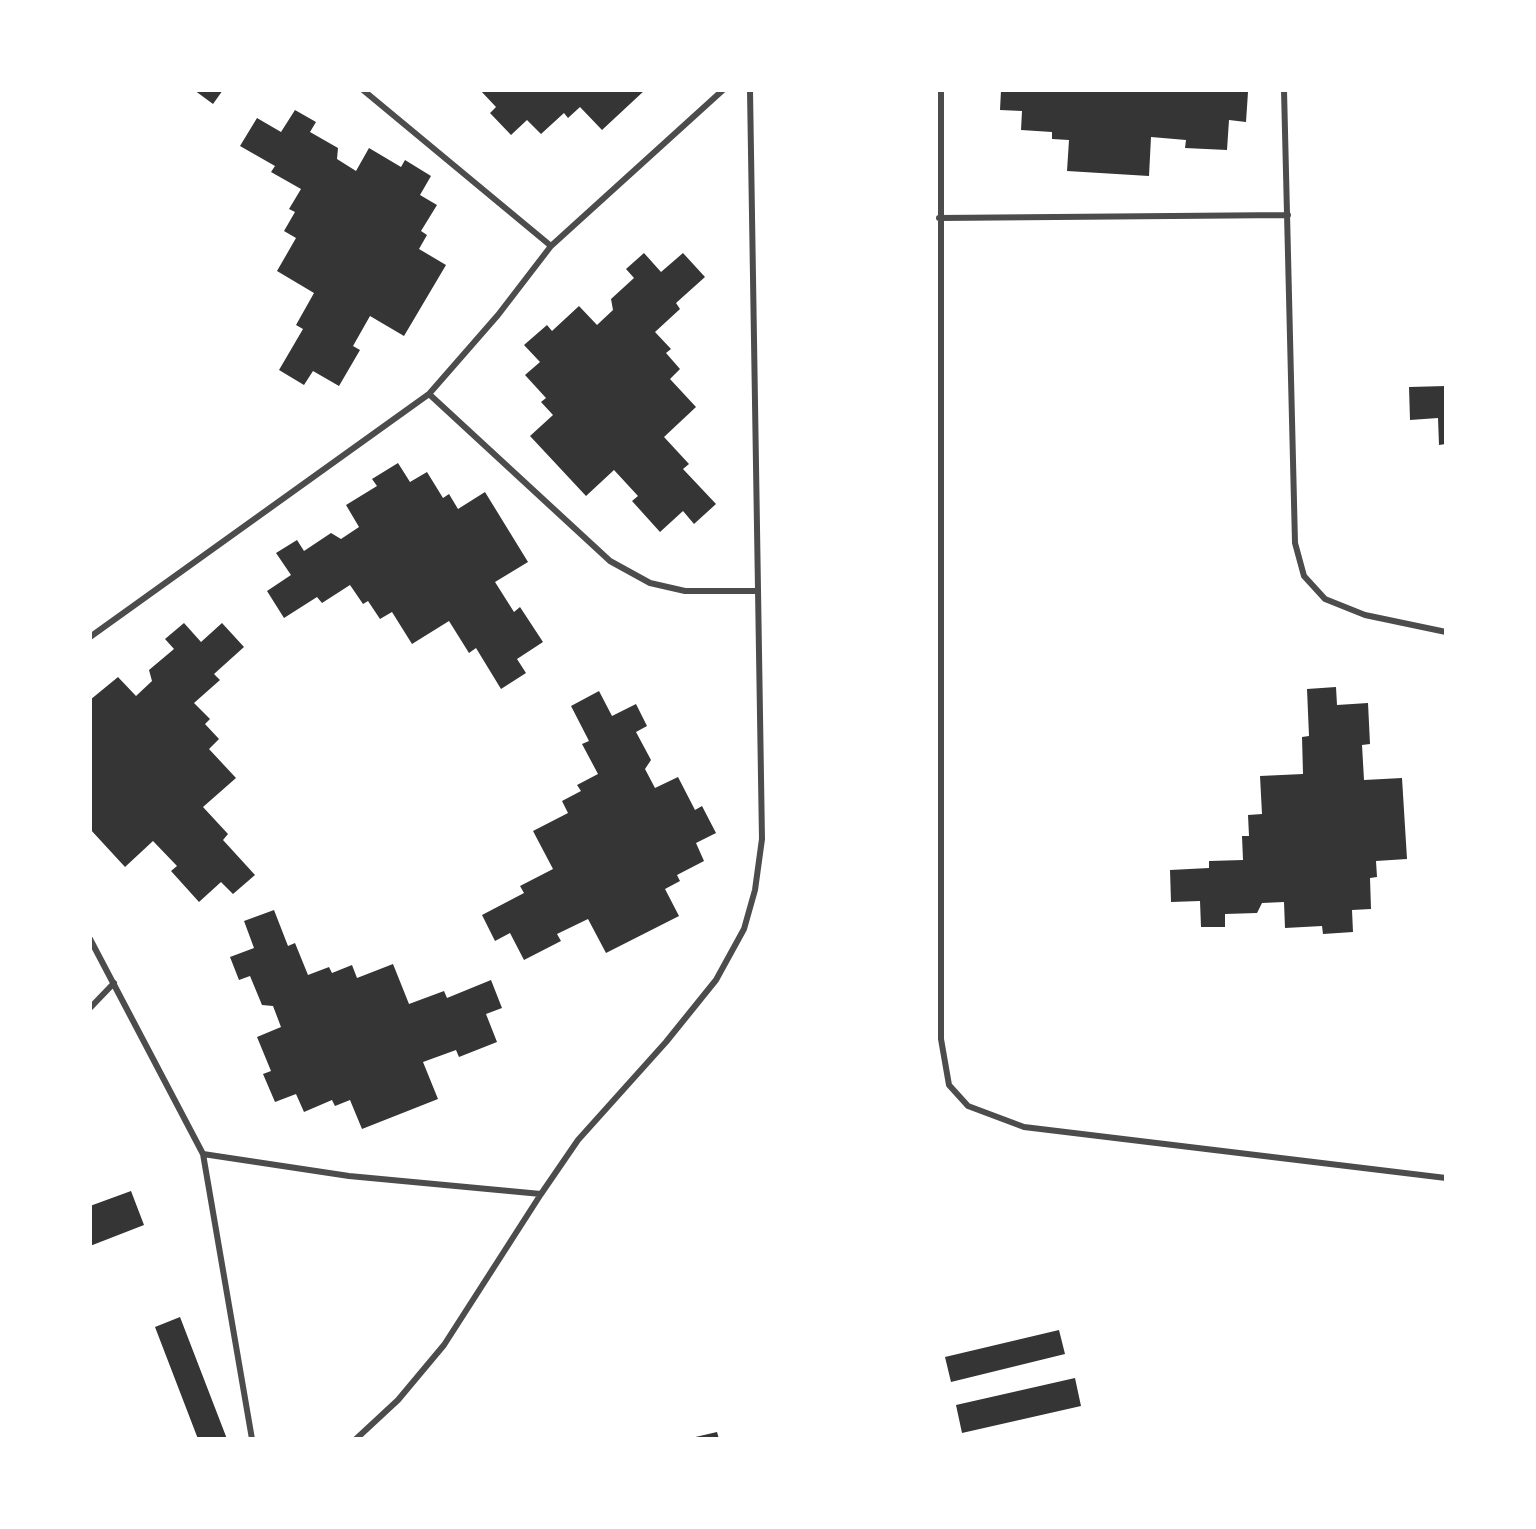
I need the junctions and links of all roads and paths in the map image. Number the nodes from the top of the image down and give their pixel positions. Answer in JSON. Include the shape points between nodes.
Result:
{"nodes":[{"id":1,"x":363,"y":90,"type":"edge"},
{"id":2,"x":723,"y":90,"type":"edge"},
{"id":3,"x":750,"y":90,"type":"edge"},
{"id":4,"x":941,"y":90,"type":"edge"},
{"id":5,"x":1284,"y":90,"type":"edge"},
{"id":6,"x":1288,"y":214,"type":"junction"},
{"id":7,"x":939,"y":218,"type":"junction"},
{"id":8,"x":551,"y":246,"type":"junction"},
{"id":9,"x":429,"y":394,"type":"junction"},
{"id":10,"x":758,"y":591,"type":"junction"},
{"id":11,"x":1446,"y":632,"type":"edge"},
{"id":12,"x":90,"y":637,"type":"edge"},
{"id":13,"x":90,"y":939,"type":"edge"},
{"id":14,"x":114,"y":983,"type":"junction"},
{"id":15,"x":90,"y":1008,"type":"edge"},
{"id":16,"x":203,"y":1154,"type":"junction"},
{"id":17,"x":1446,"y":1178,"type":"edge"},
{"id":18,"x":540,"y":1194,"type":"junction"},
{"id":19,"x":252,"y":1439,"type":"edge"},
{"id":20,"x":356,"y":1439,"type":"edge"}],
"edges":[{"from":1,"to":8,"type":"street"},
{"from":2,"to":8,"type":"street"},
{"from":3,"to":10,"type":"street"},
{"from":4,"to":7,"type":"street"},
{"from":5,"to":6,"type":"street"},
{"from":6,"to":7,"type":"street"},
{"from":6,"to":11,"type":"street","via":[[1295,543],[1304,576],[1325,599],[1365,615]]},
{"from":7,"to":17,"type":"street","via":[[941,1039],[949,1085],[968,1106],[1024,1127]]},
{"from":8,"to":9,"type":"street"},
{"from":9,"to":10,"type":"street","via":[[610,561],[650,583],[685,591]]},
{"from":9,"to":12,"type":"street"},
{"from":10,"to":18,"type":"street","via":[[762,839],[755,890],[744,929],[716,980],[578,1140]]},
{"from":13,"to":14,"type":"street"},
{"from":14,"to":15,"type":"street"},
{"from":14,"to":16,"type":"street"},
{"from":16,"to":18,"type":"street","via":[[349,1176]]},
{"from":16,"to":19,"type":"street"},
{"from":18,"to":20,"type":"street","via":[[444,1344],[398,1400]]}]}
